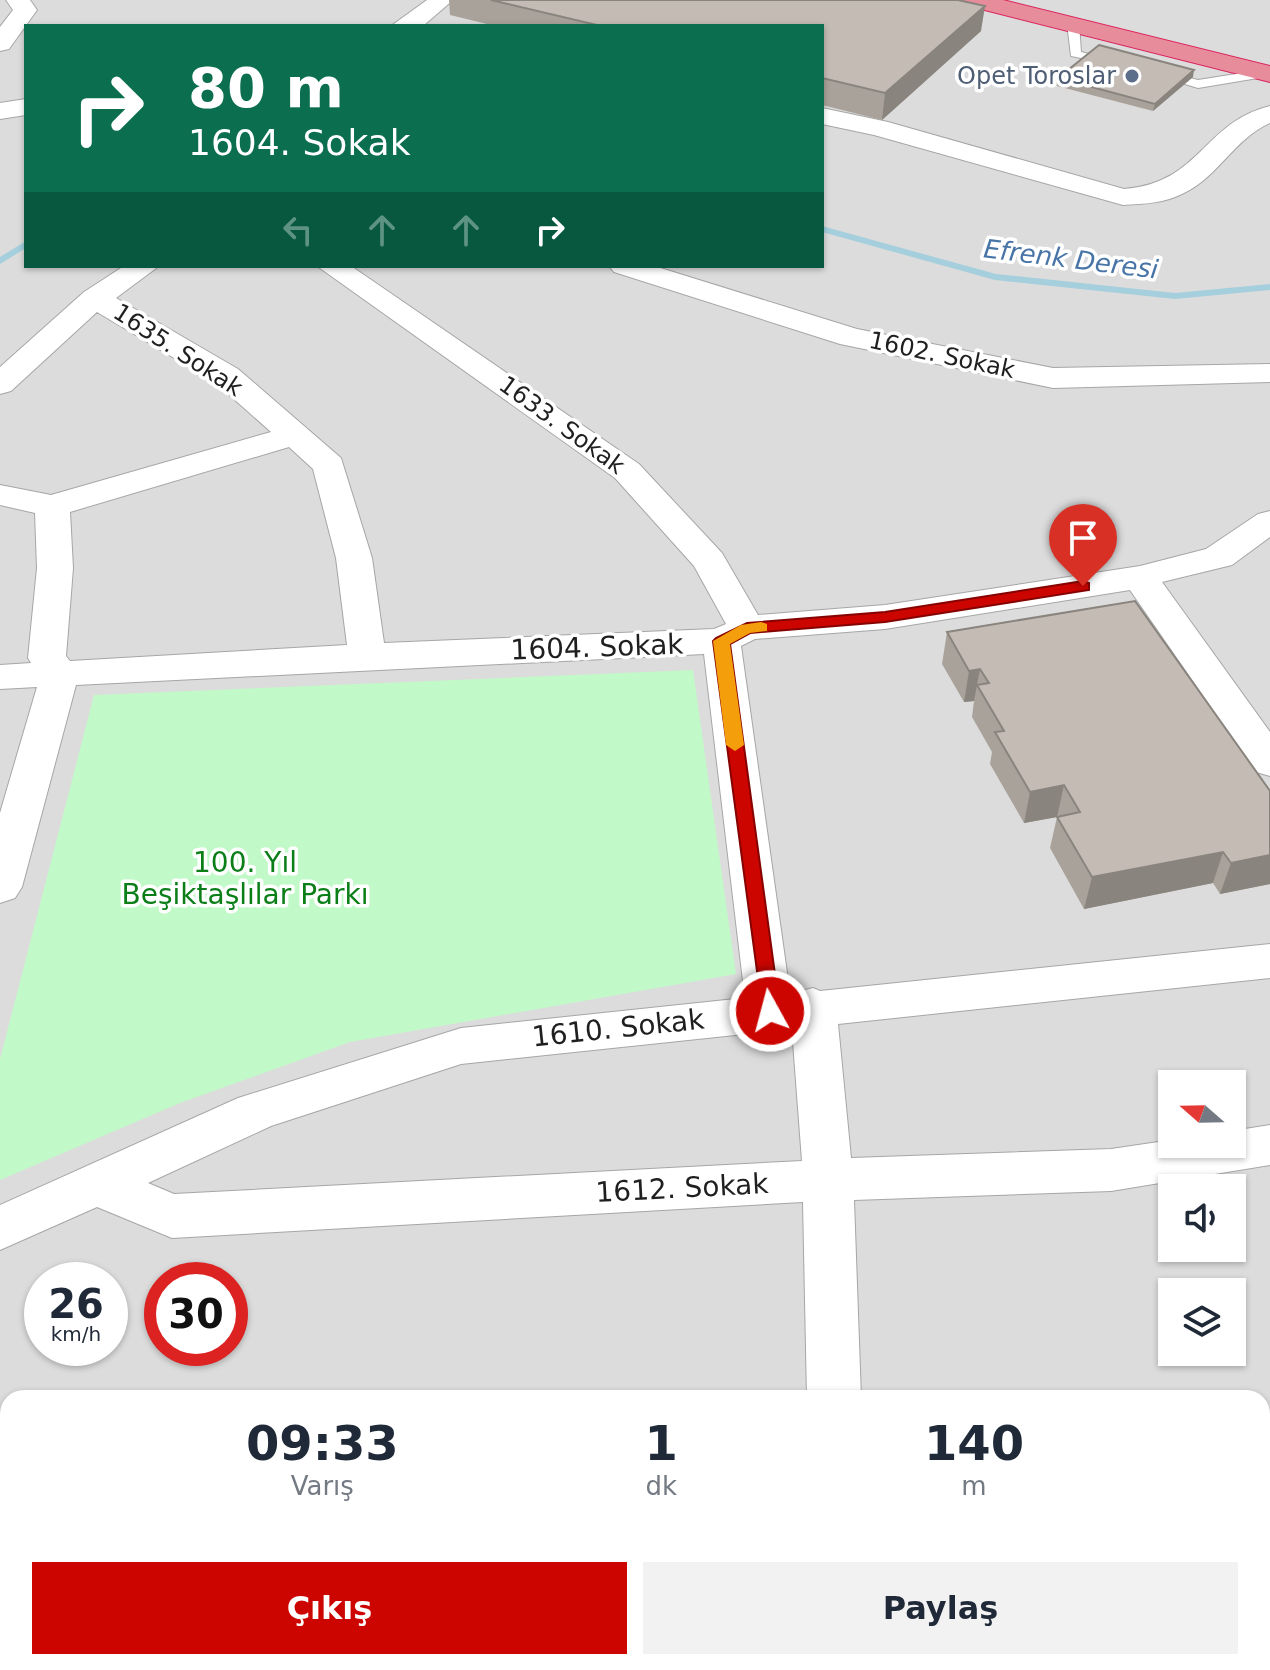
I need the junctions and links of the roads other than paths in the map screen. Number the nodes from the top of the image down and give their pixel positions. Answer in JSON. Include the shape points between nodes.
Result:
{"nodes":[{"id":1,"x":18,"y":0,"type":"edge"},
{"id":2,"x":441,"y":0,"type":"edge"},
{"id":3,"x":974,"y":0,"type":"edge"},
{"id":4,"x":1073,"y":23,"type":"junction"},
{"id":5,"x":413,"y":24,"type":"edge"},
{"id":6,"x":2,"y":37,"type":"edge"},
{"id":7,"x":1121,"y":65,"type":"edge"},
{"id":8,"x":1152,"y":73,"type":"edge"},
{"id":9,"x":1269,"y":73,"type":"edge"},
{"id":10,"x":24,"y":107,"type":"edge"},
{"id":11,"x":0,"y":111,"type":"edge"},
{"id":12,"x":1270,"y":114,"type":"edge"},
{"id":13,"x":824,"y":116,"type":"edge"},
{"id":14,"x":141,"y":268,"type":"edge"},
{"id":15,"x":335,"y":268,"type":"edge"},
{"id":16,"x":630,"y":268,"type":"edge"},
{"id":17,"x":95,"y":298,"type":"junction"},
{"id":18,"x":1270,"y":373,"type":"edge"},
{"id":19,"x":0,"y":384,"type":"edge"},
{"id":20,"x":295,"y":435,"type":"junction"},
{"id":21,"x":0,"y":495,"type":"edge"},
{"id":22,"x":52,"y":506,"type":"junction"},
{"id":23,"x":1270,"y":521,"type":"edge"},
{"id":24,"x":1140,"y":577,"type":"junction"},
{"id":25,"x":734,"y":635,"type":"junction"},
{"id":26,"x":367,"y":656,"type":"junction"},
{"id":27,"x":60,"y":673,"type":"junction"},
{"id":28,"x":0,"y":677,"type":"edge"},
{"id":29,"x":1270,"y":762,"type":"edge"},
{"id":30,"x":0,"y":887,"type":"edge"},
{"id":31,"x":1270,"y":961,"type":"edge"},
{"id":32,"x":791,"y":1008,"type":"junction"},
{"id":33,"x":1270,"y":1145,"type":"edge"},
{"id":34,"x":828,"y":1180,"type":"junction"},
{"id":35,"x":99,"y":1185,"type":"junction"},
{"id":36,"x":0,"y":1228,"type":"edge"},
{"id":37,"x":834,"y":1390,"type":"edge"}],
"edges":[{"from":1,"to":6,"type":"street","via":[[25,10]]},
{"from":2,"to":5,"type":"street"},
{"from":3,"to":4,"type":"highway"},
{"from":4,"to":7,"type":"lane","via":[[1075,54]]},
{"from":4,"to":9,"type":"highway"},
{"from":8,"to":9,"type":"lane","via":[[1198,84]]},
{"from":10,"to":11,"type":"street"},
{"from":12,"to":13,"type":"street","via":[[1234,132],[1187,183],[1151,198],[1123,197]]},
{"from":14,"to":17,"type":"street"},
{"from":15,"to":25,"type":"street","name":"1633. Sokak","via":[[627,471],[709,561]]},
{"from":16,"to":18,"type":"street","name":"1602. Sokak","via":[[851,337],[1053,378]]},
{"from":17,"to":19,"type":"street"},
{"from":17,"to":20,"type":"street","name":"1635. Sokak","via":[[227,376]]},
{"from":20,"to":22,"type":"street"},
{"from":20,"to":26,"type":"street","name":"1635. Sokak","via":[[329,465],[354,558]]},
{"from":21,"to":22,"type":"street"},
{"from":22,"to":27,"type":"street","via":[[55,568],[47,658]]},
{"from":23,"to":24,"type":"street","name":"1604. Sokak","via":[[1219,557]]},
{"from":24,"to":25,"type":"street","name":"1604. Sokak"},
{"from":24,"to":29,"type":"street"},
{"from":25,"to":26,"type":"street","name":"1604. Sokak"},
{"from":25,"to":32,"type":"street"},
{"from":26,"to":27,"type":"street","name":"1604. Sokak"},
{"from":27,"to":28,"type":"street","name":"1604. Sokak"},
{"from":27,"to":30,"type":"street"},
{"from":31,"to":32,"type":"street","name":"1610. Sokak"},
{"from":32,"to":34,"type":"street"},
{"from":32,"to":35,"type":"street","name":"1610. Sokak","via":[[461,1046],[255,1112]]},
{"from":33,"to":34,"type":"street","name":"1612. Sokak","via":[[1111,1170]]},
{"from":34,"to":35,"type":"street","name":"1612. Sokak","via":[[172,1216]]},
{"from":34,"to":37,"type":"street"},
{"from":35,"to":36,"type":"street","name":"1610. Sokak"}]}
